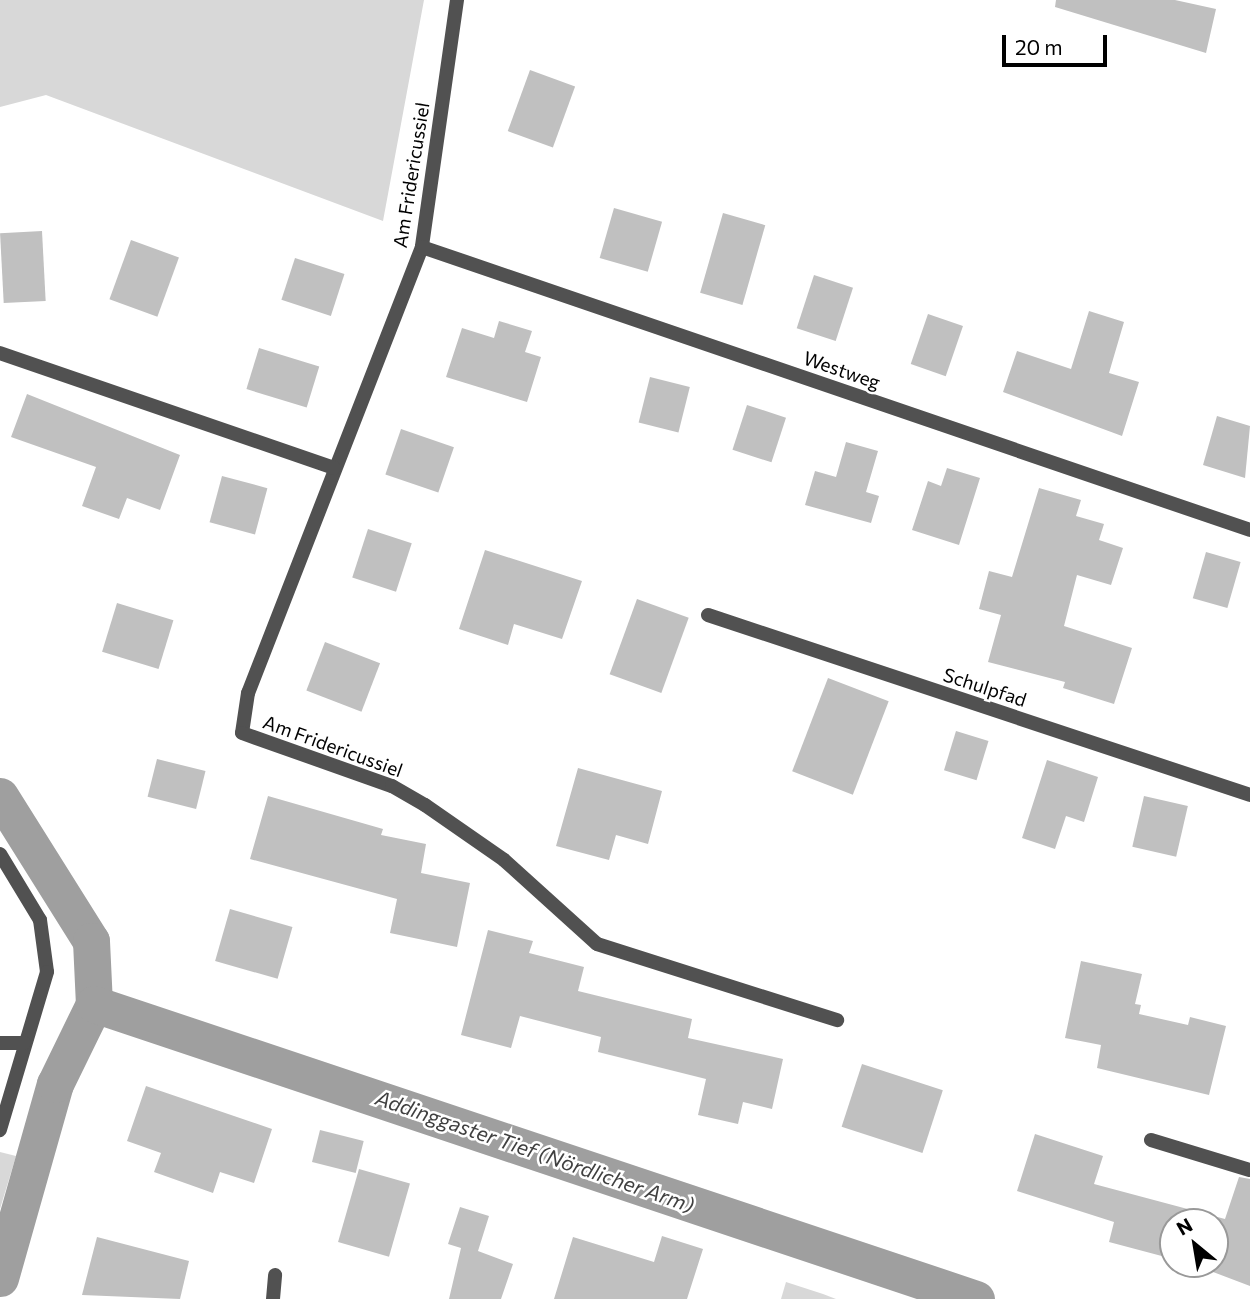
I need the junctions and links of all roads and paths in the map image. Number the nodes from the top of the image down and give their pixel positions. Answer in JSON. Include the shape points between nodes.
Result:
{"nodes":[{"id":1,"x":457,"y":0,"type":"edge"},
{"id":2,"x":422,"y":247,"type":"junction"},
{"id":3,"x":0,"y":353,"type":"edge"},
{"id":4,"x":334,"y":468,"type":"junction"},
{"id":5,"x":1250,"y":530,"type":"edge"},
{"id":6,"x":708,"y":615,"type":"dead end"},
{"id":7,"x":1250,"y":795,"type":"edge"},
{"id":8,"x":0,"y":854,"type":"edge"},
{"id":9,"x":837,"y":1020,"type":"dead end"},
{"id":10,"x":0,"y":1043,"type":"edge"},
{"id":11,"x":24,"y":1043,"type":"junction"},
{"id":12,"x":0,"y":1130,"type":"edge"},
{"id":13,"x":1151,"y":1140,"type":"dead end"},
{"id":14,"x":1250,"y":1170,"type":"edge"},
{"id":15,"x":275,"y":1275,"type":"dead end"},
{"id":16,"x":273,"y":1299,"type":"edge"}],
"edges":[{"from":1,"to":2,"type":"street","name":"Am Fridericussiel"},
{"from":2,"to":4,"type":"street","name":"Am Fridericussiel"},
{"from":2,"to":5,"type":"street","name":"Westweg"},
{"from":3,"to":4,"type":"street"},
{"from":4,"to":9,"type":"street","name":"Am Fridericussiel","via":[[248,693],[242,733],[393,786],[425,805],[504,860],[597,944]]},
{"from":6,"to":7,"type":"street","name":"Schulpfad"},
{"from":8,"to":11,"type":"street","via":[[40,920],[47,972]]},
{"from":10,"to":11,"type":"street"},
{"from":11,"to":12,"type":"street"},
{"from":13,"to":14,"type":"street"},
{"from":15,"to":16,"type":"street"}]}
